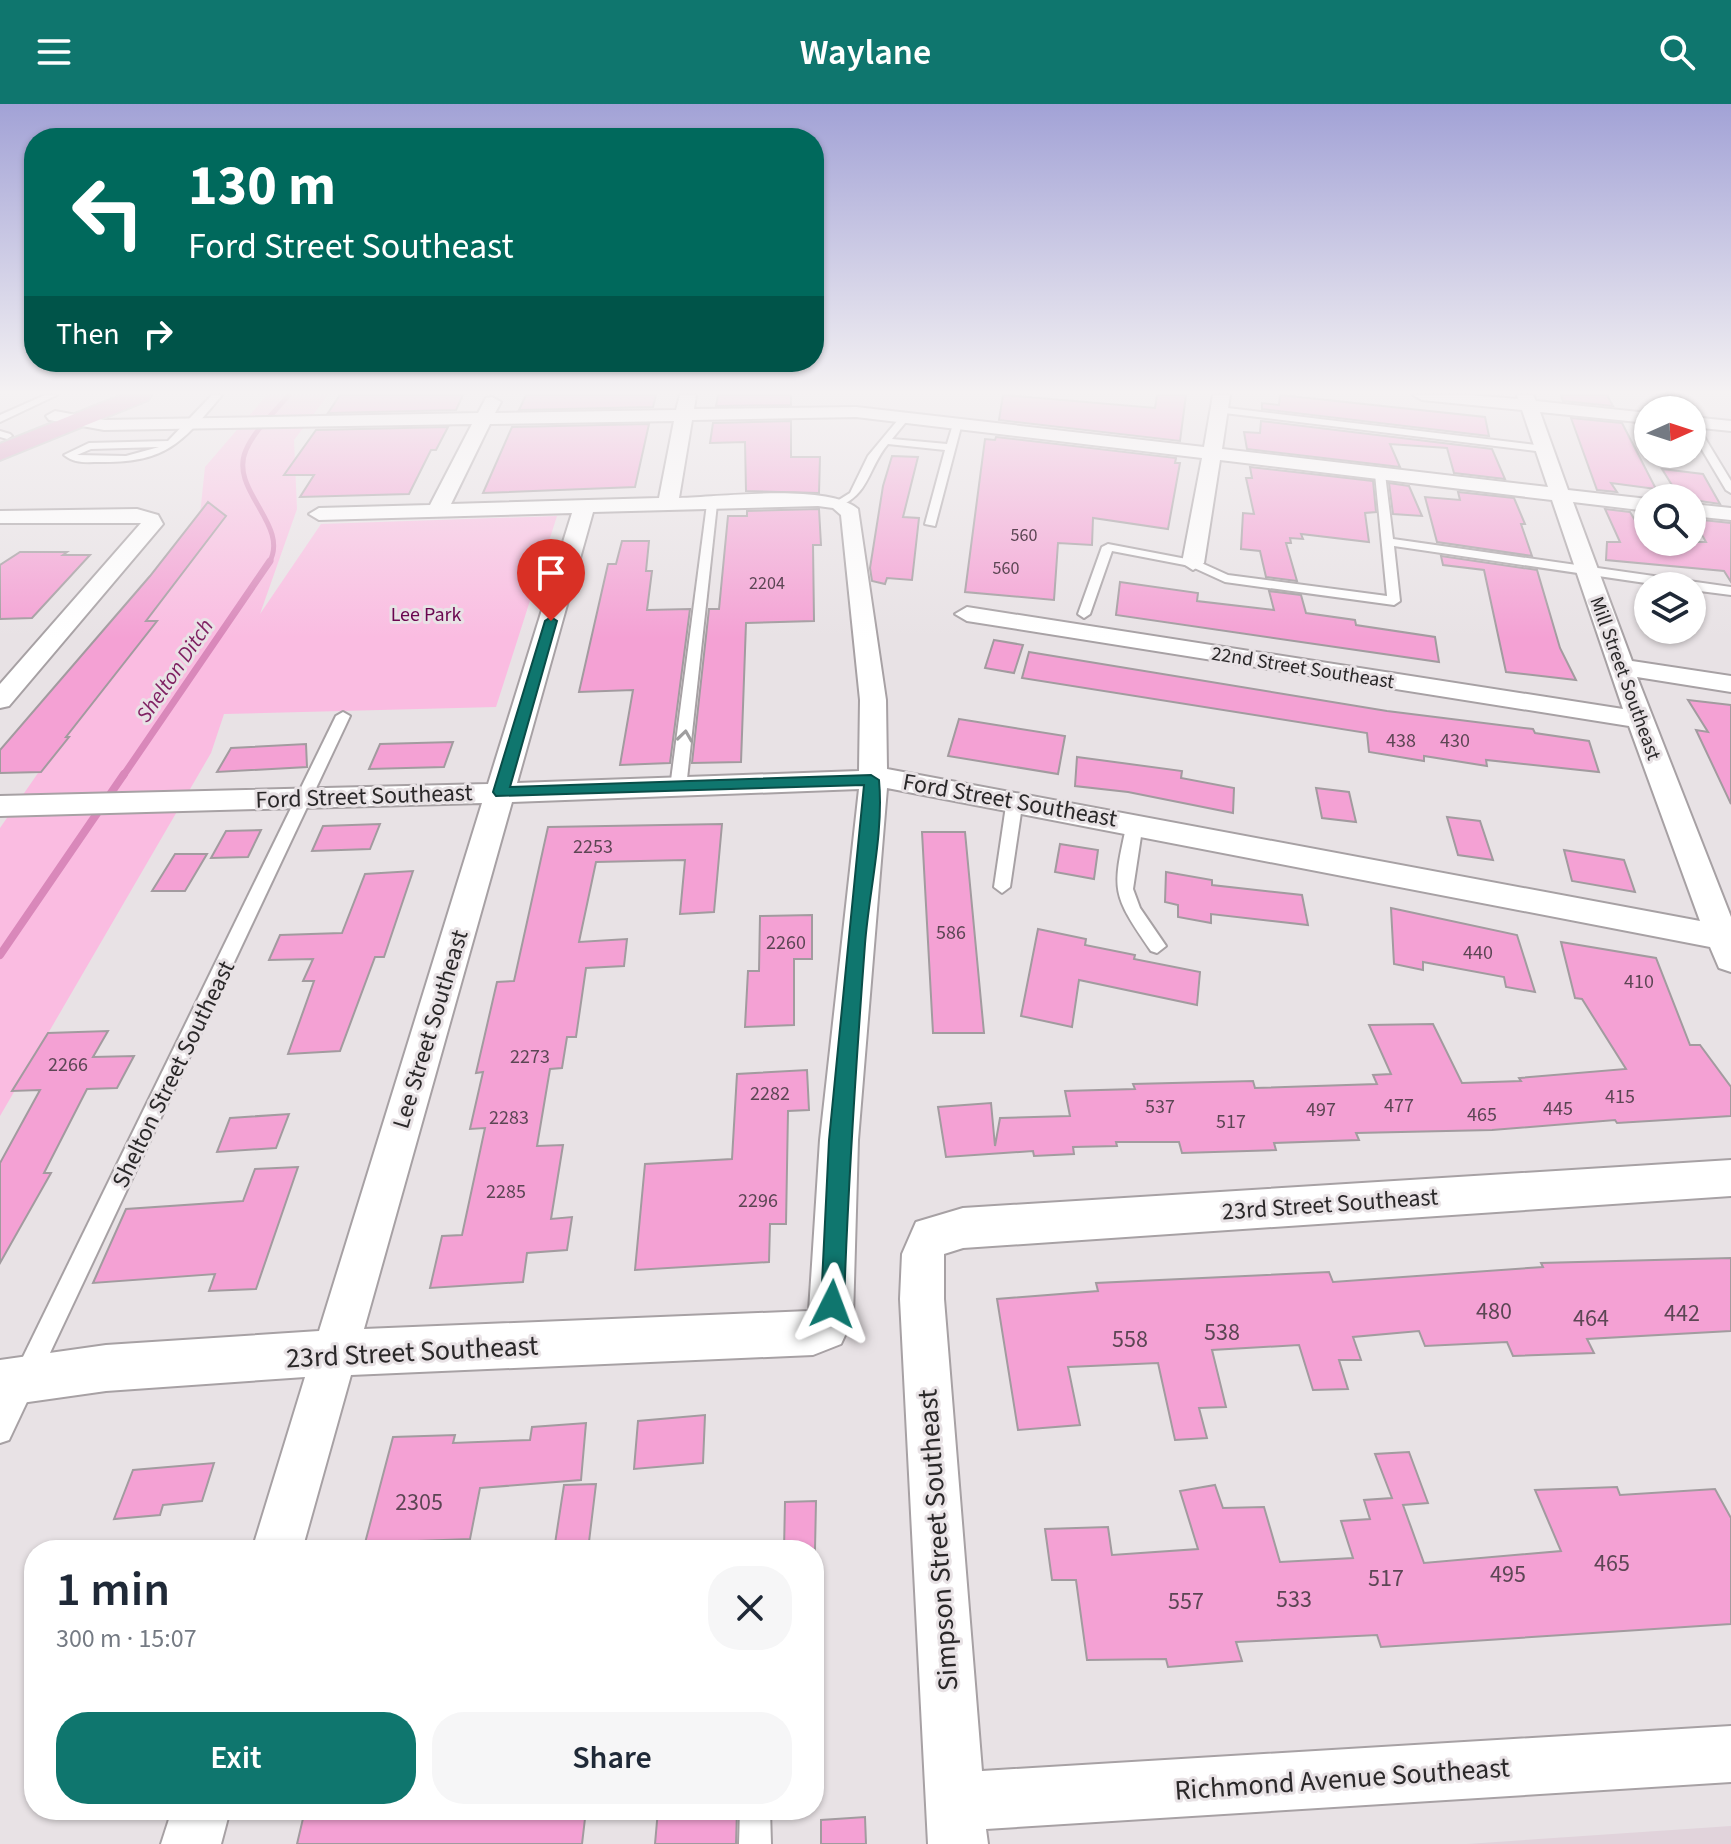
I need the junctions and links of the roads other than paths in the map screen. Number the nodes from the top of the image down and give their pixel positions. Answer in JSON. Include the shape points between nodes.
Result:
{"nodes":[{"id":1,"x":455,"y":476,"type":"edge"},
{"id":2,"x":673,"y":476,"type":"edge"},
{"id":3,"x":864,"y":476,"type":"edge"},
{"id":4,"x":942,"y":476,"type":"edge"},
{"id":5,"x":1207,"y":476,"type":"edge"},
{"id":6,"x":1380,"y":476,"type":"edge"},
{"id":7,"x":1400,"y":476,"type":"edge"},
{"id":8,"x":1554,"y":476,"type":"edge"},
{"id":9,"x":1560,"y":494,"type":"junction"},
{"id":10,"x":839,"y":503,"type":"junction"},
{"id":11,"x":1634,"y":503,"type":"edge"},
{"id":12,"x":712,"y":504,"type":"junction"},
{"id":13,"x":668,"y":505,"type":"junction"},
{"id":14,"x":584,"y":507,"type":"junction"},
{"id":15,"x":438,"y":510,"type":"junction"},
{"id":16,"x":1706,"y":511,"type":"edge"},
{"id":17,"x":319,"y":514,"type":"dead end"},
{"id":18,"x":1731,"y":514,"type":"edge"},
{"id":19,"x":5,"y":521,"type":"edge"},
{"id":20,"x":931,"y":524,"type":"dead end"},
{"id":21,"x":1387,"y":542,"type":"junction"},
{"id":22,"x":1193,"y":563,"type":"junction"},
{"id":23,"x":1588,"y":572,"type":"junction"},
{"id":24,"x":1634,"y":578,"type":"edge"},
{"id":25,"x":1706,"y":588,"type":"edge"},
{"id":26,"x":1731,"y":591,"type":"edge"},
{"id":27,"x":967,"y":614,"type":"dead end"},
{"id":28,"x":1084,"y":614,"type":"dead end"},
{"id":29,"x":1623,"y":667,"type":"junction"},
{"id":30,"x":1731,"y":684,"type":"edge"},
{"id":31,"x":0,"y":700,"type":"edge"},
{"id":32,"x":343,"y":716,"type":"dead end"},
{"id":33,"x":1640,"y":720,"type":"junction"},
{"id":34,"x":871,"y":780,"type":"junction"},
{"id":35,"x":678,"y":788,"type":"junction"},
{"id":36,"x":501,"y":792,"type":"junction"},
{"id":37,"x":306,"y":797,"type":"junction"},
{"id":38,"x":1015,"y":799,"type":"junction"},
{"id":39,"x":0,"y":806,"type":"edge"},
{"id":40,"x":1135,"y":823,"type":"junction"},
{"id":41,"x":1002,"y":887,"type":"dead end"},
{"id":42,"x":1157,"y":946,"type":"dead end"},
{"id":43,"x":1726,"y":948,"type":"edge"},
{"id":44,"x":1731,"y":1178,"type":"edge"},
{"id":45,"x":931,"y":1236,"type":"joint"},
{"id":46,"x":334,"y":1353,"type":"junction"},
{"id":47,"x":12,"y":1382,"type":"edge"},
{"id":48,"x":0,"y":1431,"type":"edge"},
{"id":49,"x":280,"y":1540,"type":"edge"},
{"id":50,"x":1731,"y":1754,"type":"edge"},
{"id":51,"x":198,"y":1820,"type":"edge"},
{"id":52,"x":755,"y":1820,"type":"edge"},
{"id":53,"x":956,"y":1823,"type":"edge"},
{"id":54,"x":191,"y":1844,"type":"edge"},
{"id":55,"x":755,"y":1844,"type":"edge"}],
"edges":[{"from":1,"to":15,"type":"street"},
{"from":2,"to":13,"type":"street"},
{"from":3,"to":10,"type":"lane","via":[[854,495]]},
{"from":4,"to":20,"type":"lane"},
{"from":5,"to":22,"type":"street"},
{"from":6,"to":21,"type":"lane"},
{"from":7,"to":9,"type":"street"},
{"from":8,"to":9,"type":"street","name":"Mill Street Southeast"},
{"from":9,"to":11,"type":"street"},
{"from":9,"to":23,"type":"street","name":"Mill Street Southeast"},
{"from":10,"to":12,"type":"street"},
{"from":10,"to":34,"type":"street","via":[[851,513],[873,700]]},
{"from":12,"to":13,"type":"street"},
{"from":35,"to":12,"type":"lane","one_way":true},
{"from":13,"to":14,"type":"street"},
{"from":14,"to":15,"type":"street"},
{"from":14,"to":36,"type":"street","name":"Lee Street Southeast"},
{"from":15,"to":17,"type":"street"},
{"from":16,"to":18,"type":"street"},
{"from":19,"to":31,"type":"street","via":[[137,515],[151,519],[148,531]]},
{"from":21,"to":22,"type":"lane","via":[[1394,601],[1225,578]]},
{"from":21,"to":23,"type":"lane"},
{"from":22,"to":28,"type":"lane","via":[[1108,547]]},
{"from":23,"to":24,"type":"lane"},
{"from":23,"to":29,"type":"street","name":"Mill Street Southeast"},
{"from":25,"to":26,"type":"lane"},
{"from":27,"to":33,"type":"street","name":"22nd Street Southeast"},
{"from":29,"to":30,"type":"street"},
{"from":29,"to":33,"type":"street","name":"Mill Street Southeast"},
{"from":32,"to":37,"type":"lane","name":"Shelton Street Southeast"},
{"from":33,"to":43,"type":"street","name":"Mill Street Southeast"},
{"from":34,"to":35,"type":"street","name":"Ford Street Southeast"},
{"from":34,"to":38,"type":"street","name":"Ford Street Southeast","via":[[919,781]]},
{"from":34,"to":46,"type":"street","name":"23rd Street Southeast","via":[[839,1140],[832,1304],[825,1328],[813,1333]]},
{"from":35,"to":36,"type":"street","name":"Ford Street Southeast"},
{"from":36,"to":37,"type":"street","name":"Ford Street Southeast"},
{"from":36,"to":46,"type":"street","name":"Lee Street Southeast"},
{"from":37,"to":39,"type":"street","name":"Ford Street Southeast"},
{"from":37,"to":47,"type":"lane","name":"Shelton Street Southeast"},
{"from":38,"to":40,"type":"street","name":"Ford Street Southeast"},
{"from":38,"to":41,"type":"lane"},
{"from":40,"to":42,"type":"lane","via":[[1121,889]]},
{"from":40,"to":43,"type":"street","name":"Ford Street Southeast"},
{"from":44,"to":45,"type":"street","name":"23rd Street Southeast","via":[[963,1228]]},
{"from":45,"to":53,"type":"street","name":"Simpson Street Southeast","via":[[923,1254],[922,1299]]},
{"from":46,"to":47,"type":"street","name":"23rd Street Southeast","via":[[106,1368]]},
{"from":46,"to":49,"type":"street","name":"Lee Street Southeast"},
{"from":47,"to":48,"type":"lane","name":"Shelton Street Southeast"},
{"from":50,"to":53,"type":"street","name":"Richmond Avenue Southeast"},
{"from":51,"to":54,"type":"street"},
{"from":52,"to":55,"type":"lane"}]}
